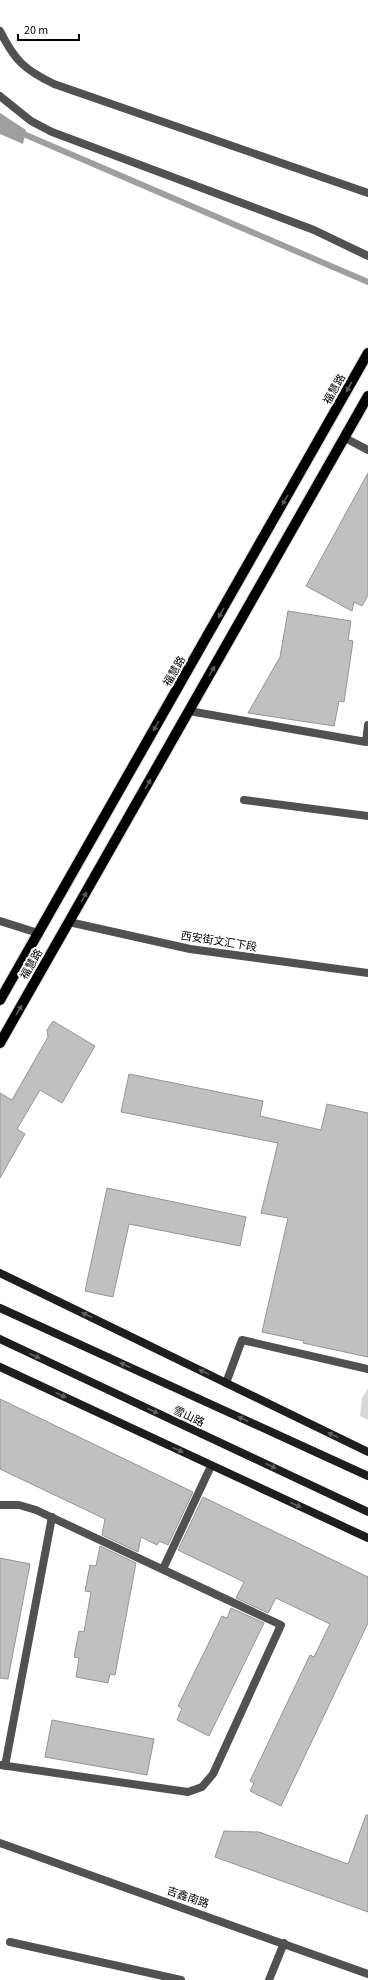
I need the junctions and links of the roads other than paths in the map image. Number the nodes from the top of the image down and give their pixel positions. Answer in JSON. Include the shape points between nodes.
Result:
{"nodes":[{"id":1,"x":0,"y":32,"type":"edge"},
{"id":2,"x":0,"y":96,"type":"edge"},
{"id":3,"x":368,"y":194,"type":"edge"},
{"id":4,"x":368,"y":256,"type":"edge"},
{"id":5,"x":368,"y":353,"type":"edge"},
{"id":6,"x":368,"y":396,"type":"edge"},
{"id":7,"x":345,"y":438,"type":"junction"},
{"id":8,"x":368,"y":450,"type":"edge"},
{"id":9,"x":189,"y":711,"type":"junction"},
{"id":10,"x":368,"y":725,"type":"edge"},
{"id":11,"x":244,"y":800,"type":"dead end"},
{"id":12,"x":368,"y":816,"type":"edge"},
{"id":13,"x":0,"y":920,"type":"edge"},
{"id":14,"x":69,"y":922,"type":"junction"},
{"id":15,"x":38,"y":933,"type":"junction"},
{"id":16,"x":368,"y":973,"type":"edge"},
{"id":17,"x":0,"y":1000,"type":"edge"},
{"id":18,"x":0,"y":1043,"type":"edge"},
{"id":19,"x":0,"y":1273,"type":"edge"},
{"id":20,"x":0,"y":1308,"type":"edge"},
{"id":21,"x":0,"y":1339,"type":"edge"},
{"id":22,"x":0,"y":1367,"type":"edge"},
{"id":23,"x":368,"y":1369,"type":"edge"},
{"id":24,"x":226,"y":1383,"type":"junction"},
{"id":25,"x":368,"y":1452,"type":"edge"},
{"id":26,"x":211,"y":1466,"type":"junction"},
{"id":27,"x":368,"y":1476,"type":"edge"},
{"id":28,"x":0,"y":1505,"type":"edge"},
{"id":29,"x":368,"y":1512,"type":"edge"},
{"id":30,"x":52,"y":1517,"type":"junction"},
{"id":31,"x":368,"y":1538,"type":"edge"},
{"id":32,"x":163,"y":1569,"type":"junction"},
{"id":33,"x":3,"y":1766,"type":"edge"},
{"id":34,"x":0,"y":1843,"type":"edge"},
{"id":35,"x":10,"y":1942,"type":"dead end"},
{"id":36,"x":284,"y":1943,"type":"junction"},
{"id":37,"x":368,"y":1974,"type":"edge"},
{"id":38,"x":181,"y":1980,"type":"edge"},
{"id":39,"x":269,"y":1980,"type":"edge"}],
"edges":[{"from":1,"to":3,"type":"street","via":[[25,68],[54,84]]},
{"from":2,"to":4,"type":"street","via":[[31,121],[52,132],[314,230]]},
{"from":5,"to":15,"type":"main road","name":"福慧路","one_way":true},
{"from":6,"to":7,"type":"main road","name":"福慧路"},
{"from":7,"to":8,"type":"street"},
{"from":9,"to":7,"type":"main road","name":"福慧路","one_way":true},
{"from":9,"to":10,"type":"street","via":[[366,742]]},
{"from":14,"to":9,"type":"main road","name":"福慧路","one_way":true},
{"from":11,"to":12,"type":"street"},
{"from":13,"to":15,"type":"street"},
{"from":14,"to":16,"type":"street","name":"西安街文汇下段","via":[[190,949]]},
{"from":18,"to":14,"type":"main road","name":"福慧路","one_way":true},
{"from":15,"to":17,"type":"main road","name":"福慧路"},
{"from":24,"to":19,"type":"main road","one_way":true},
{"from":27,"to":20,"type":"main road","name":"雪山路","one_way":true},
{"from":21,"to":29,"type":"main road","name":"雪山路","one_way":true},
{"from":22,"to":26,"type":"main road","one_way":true},
{"from":23,"to":24,"type":"street","via":[[242,1340]]},
{"from":25,"to":24,"type":"main road","one_way":true},
{"from":26,"to":31,"type":"main road","one_way":true},
{"from":26,"to":32,"type":"street"},
{"from":28,"to":30,"type":"street","via":[[19,1505]]},
{"from":30,"to":32,"type":"street"},
{"from":30,"to":33,"type":"street"},
{"from":32,"to":33,"type":"street","via":[[281,1625],[209,1781],[202,1787],[188,1792]]},
{"from":34,"to":36,"type":"street","name":"吉鑫南路"},
{"from":35,"to":38,"type":"street"},
{"from":36,"to":37,"type":"street","name":"吉鑫南路"},
{"from":36,"to":39,"type":"street"}]}
